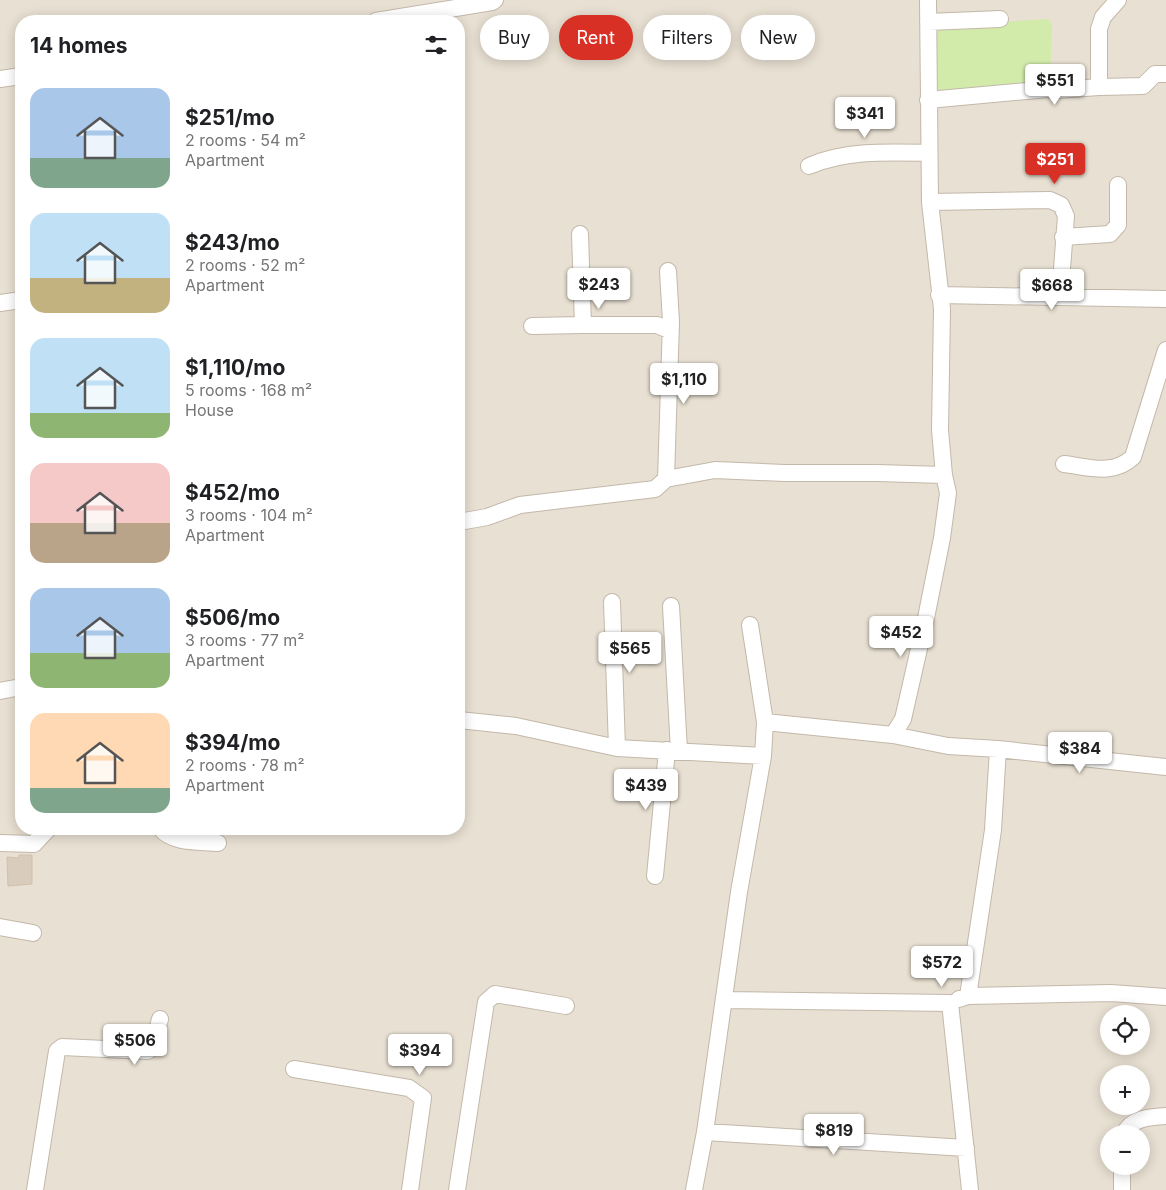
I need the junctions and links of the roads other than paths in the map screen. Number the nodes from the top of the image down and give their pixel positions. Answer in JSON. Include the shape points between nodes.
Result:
{"nodes":[{"id":1,"x":495,"y":0,"type":"edge"},
{"id":2,"x":928,"y":0,"type":"edge"},
{"id":3,"x":1118,"y":0,"type":"edge"},
{"id":4,"x":413,"y":15,"type":"edge"},
{"id":5,"x":1000,"y":18,"type":"dead end"},
{"id":6,"x":928,"y":22,"type":"junction"},
{"id":7,"x":1166,"y":74,"type":"edge"},
{"id":8,"x":15,"y":77,"type":"edge"},
{"id":9,"x":0,"y":79,"type":"edge"},
{"id":10,"x":1098,"y":87,"type":"junction"},
{"id":11,"x":928,"y":100,"type":"junction"},
{"id":12,"x":929,"y":153,"type":"junction"},
{"id":13,"x":809,"y":166,"type":"dead end"},
{"id":14,"x":1118,"y":185,"type":"dead end"},
{"id":15,"x":930,"y":202,"type":"junction"},
{"id":16,"x":580,"y":234,"type":"dead end"},
{"id":17,"x":1064,"y":236,"type":"junction"},
{"id":18,"x":668,"y":271,"type":"dead end"},
{"id":19,"x":939,"y":295,"type":"junction"},
{"id":20,"x":1060,"y":295,"type":"junction"},
{"id":21,"x":1159,"y":298,"type":"edge"},
{"id":22,"x":15,"y":301,"type":"edge"},
{"id":23,"x":0,"y":303,"type":"edge"},
{"id":24,"x":1166,"y":309,"type":"edge"},
{"id":25,"x":583,"y":325,"type":"junction"},
{"id":26,"x":532,"y":326,"type":"dead end"},
{"id":27,"x":669,"y":330,"type":"junction"},
{"id":28,"x":1166,"y":350,"type":"edge"},
{"id":29,"x":1064,"y":464,"type":"dead end"},
{"id":30,"x":944,"y":476,"type":"junction"},
{"id":31,"x":666,"y":479,"type":"junction"},
{"id":32,"x":465,"y":521,"type":"edge"},
{"id":33,"x":612,"y":602,"type":"dead end"},
{"id":34,"x":671,"y":606,"type":"dead end"},
{"id":35,"x":750,"y":625,"type":"dead end"},
{"id":36,"x":15,"y":688,"type":"edge"},
{"id":37,"x":0,"y":691,"type":"edge"},
{"id":38,"x":465,"y":721,"type":"edge"},
{"id":39,"x":765,"y":722,"type":"junction"},
{"id":40,"x":893,"y":735,"type":"junction"},
{"id":41,"x":617,"y":748,"type":"junction"},
{"id":42,"x":998,"y":750,"type":"junction"},
{"id":43,"x":673,"y":751,"type":"junction"},
{"id":44,"x":763,"y":756,"type":"junction"},
{"id":45,"x":1166,"y":767,"type":"edge"},
{"id":46,"x":42,"y":835,"type":"edge"},
{"id":47,"x":168,"y":835,"type":"edge"},
{"id":48,"x":0,"y":843,"type":"edge"},
{"id":49,"x":218,"y":843,"type":"dead end"},
{"id":50,"x":655,"y":876,"type":"dead end"},
{"id":51,"x":0,"y":927,"type":"edge"},
{"id":52,"x":33,"y":933,"type":"dead end"},
{"id":53,"x":968,"y":996,"type":"junction"},
{"id":54,"x":1166,"y":997,"type":"edge"},
{"id":55,"x":724,"y":1000,"type":"junction"},
{"id":56,"x":950,"y":1004,"type":"junction"},
{"id":57,"x":566,"y":1006,"type":"dead end"},
{"id":58,"x":160,"y":1019,"type":"dead end"},
{"id":59,"x":294,"y":1069,"type":"dead end"},
{"id":60,"x":1166,"y":1116,"type":"edge"},
{"id":61,"x":1131,"y":1125,"type":"edge"},
{"id":62,"x":705,"y":1132,"type":"junction"},
{"id":63,"x":966,"y":1148,"type":"junction"},
{"id":64,"x":1122,"y":1175,"type":"edge"},
{"id":65,"x":35,"y":1190,"type":"edge"},
{"id":66,"x":410,"y":1190,"type":"edge"},
{"id":67,"x":457,"y":1190,"type":"edge"},
{"id":68,"x":694,"y":1190,"type":"edge"},
{"id":69,"x":970,"y":1190,"type":"edge"},
{"id":70,"x":1122,"y":1190,"type":"edge"}],
"edges":[{"from":1,"to":4,"type":"street"},
{"from":2,"to":6,"type":"street"},
{"from":3,"to":10,"type":"street","via":[[1103,17],[1099,28]]},
{"from":5,"to":6,"type":"street"},
{"from":6,"to":11,"type":"street"},
{"from":7,"to":10,"type":"street","via":[[1155,74],[1143,86]]},
{"from":8,"to":9,"type":"street"},
{"from":10,"to":11,"type":"street"},
{"from":11,"to":12,"type":"street"},
{"from":12,"to":13,"type":"street","via":[[829,157]]},
{"from":12,"to":15,"type":"street"},
{"from":14,"to":17,"type":"street","via":[[1118,225],[1110,234]]},
{"from":15,"to":17,"type":"street","via":[[1056,201],[1066,216]]},
{"from":15,"to":19,"type":"street"},
{"from":16,"to":25,"type":"street"},
{"from":17,"to":20,"type":"street"},
{"from":18,"to":27,"type":"street"},
{"from":19,"to":20,"type":"street"},
{"from":19,"to":30,"type":"street","via":[[942,309],[940,430]]},
{"from":20,"to":21,"type":"street"},
{"from":21,"to":24,"type":"street"},
{"from":22,"to":23,"type":"street"},
{"from":25,"to":26,"type":"street"},
{"from":25,"to":27,"type":"street","via":[[657,325]]},
{"from":27,"to":31,"type":"street"},
{"from":28,"to":29,"type":"street","via":[[1133,457],[1124,466],[1110,470]]},
{"from":30,"to":31,"type":"street","via":[[716,470]]},
{"from":30,"to":40,"type":"street","via":[[948,493],[941,547],[903,719]]},
{"from":31,"to":32,"type":"street","via":[[655,489],[520,504],[487,517]]},
{"from":33,"to":41,"type":"street"},
{"from":34,"to":43,"type":"street"},
{"from":35,"to":39,"type":"street"},
{"from":36,"to":37,"type":"street"},
{"from":38,"to":41,"type":"street","via":[[516,726]]},
{"from":39,"to":40,"type":"street"},
{"from":39,"to":44,"type":"street"},
{"from":40,"to":42,"type":"street","via":[[948,746]]},
{"from":41,"to":43,"type":"street"},
{"from":42,"to":45,"type":"street"},
{"from":42,"to":53,"type":"street","via":[[993,830]]},
{"from":43,"to":44,"type":"street"},
{"from":43,"to":50,"type":"street"},
{"from":44,"to":55,"type":"street"},
{"from":46,"to":48,"type":"street","via":[[34,844]]},
{"from":47,"to":49,"type":"street","via":[[177,839]]},
{"from":51,"to":52,"type":"street"},
{"from":53,"to":54,"type":"street","via":[[1111,993]]},
{"from":53,"to":56,"type":"street"},
{"from":55,"to":56,"type":"street"},
{"from":55,"to":62,"type":"street"},
{"from":56,"to":63,"type":"street"},
{"from":57,"to":67,"type":"street","via":[[495,994],[486,1002]]},
{"from":58,"to":65,"type":"street","via":[[153,1046],[148,1050],[62,1047],[57,1051]]},
{"from":59,"to":66,"type":"street","via":[[409,1088],[423,1098]]},
{"from":60,"to":61,"type":"street","via":[[1141,1118]]},
{"from":62,"to":63,"type":"street"},
{"from":62,"to":68,"type":"street"},
{"from":63,"to":69,"type":"street"},
{"from":64,"to":70,"type":"street"}]}
